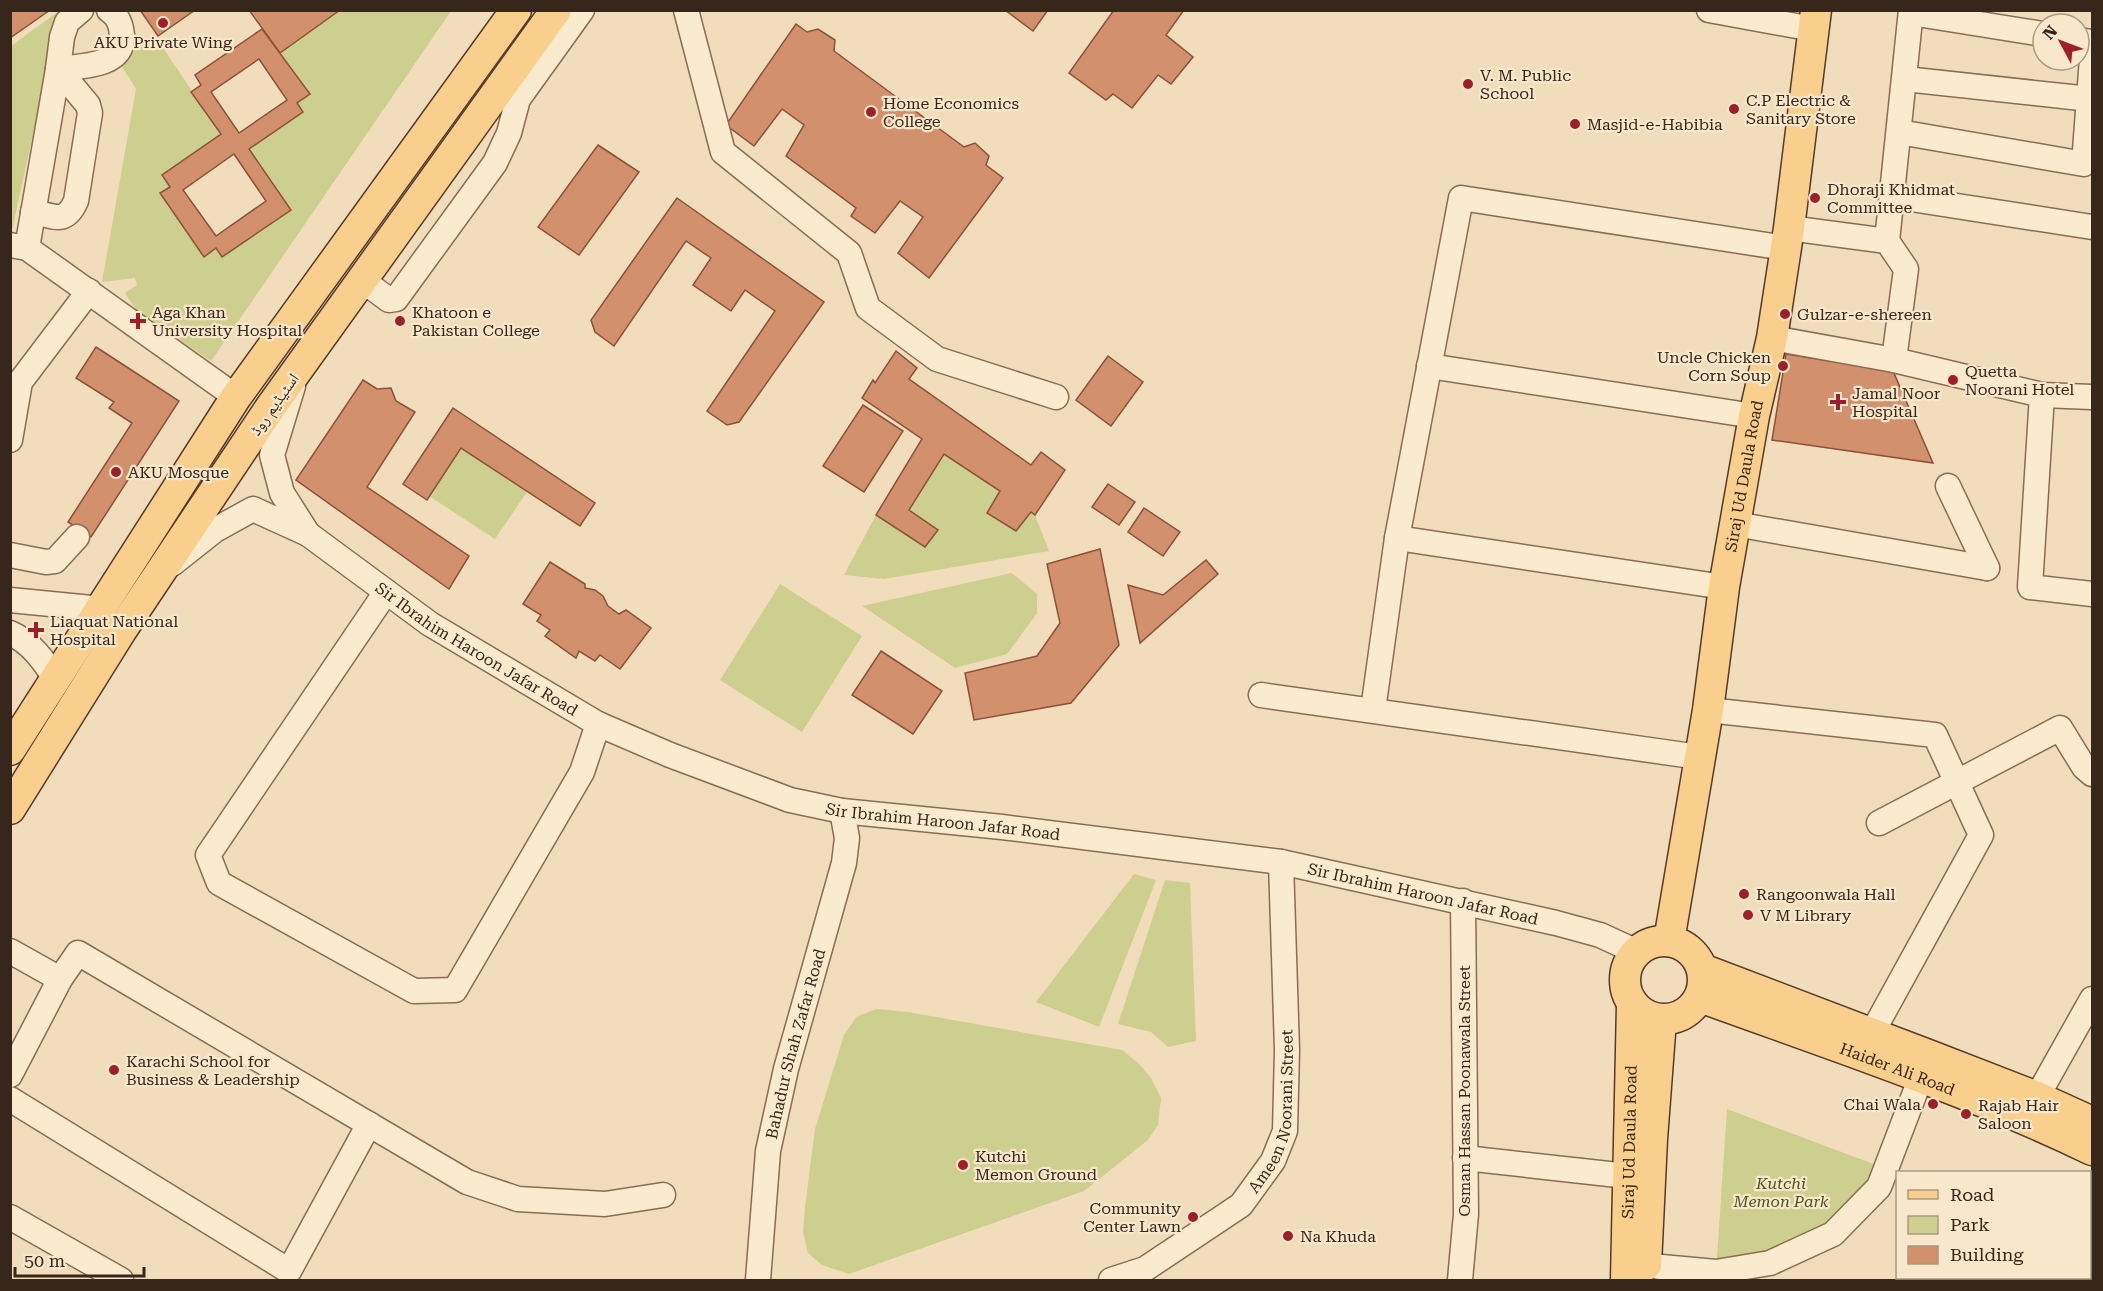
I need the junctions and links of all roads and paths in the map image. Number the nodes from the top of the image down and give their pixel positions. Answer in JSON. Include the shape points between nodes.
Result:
{"nodes":[{"id":1,"x":81,"y":10,"type":"edge"},
{"id":2,"x":109,"y":10,"type":"edge"},
{"id":3,"x":516,"y":10,"type":"edge"},
{"id":4,"x":556,"y":10,"type":"edge"},
{"id":5,"x":582,"y":10,"type":"edge"},
{"id":6,"x":686,"y":10,"type":"edge"},
{"id":7,"x":1709,"y":10,"type":"edge"},
{"id":8,"x":1911,"y":12,"type":"edge"},
{"id":9,"x":1749,"y":14,"type":"edge"},
{"id":10,"x":1815,"y":20,"type":"edge"},
{"id":11,"x":2031,"y":32,"type":"edge"},
{"id":12,"x":2092,"y":58,"type":"edge"},
{"id":13,"x":58,"y":69,"type":"junction"},
{"id":14,"x":1905,"y":79,"type":"junction"},
{"id":15,"x":458,"y":92,"type":"junction"},
{"id":16,"x":2090,"y":99,"type":"junction"},
{"id":17,"x":497,"y":116,"type":"junction"},
{"id":18,"x":1899,"y":132,"type":"junction"},
{"id":19,"x":1892,"y":196,"type":"junction"},
{"id":20,"x":33,"y":213,"type":"junction"},
{"id":21,"x":2092,"y":227,"type":"edge"},
{"id":22,"x":1787,"y":238,"type":"junction"},
{"id":23,"x":1887,"y":241,"type":"junction"},
{"id":24,"x":19,"y":246,"type":"edge"},
{"id":25,"x":362,"y":280,"type":"junction"},
{"id":26,"x":89,"y":291,"type":"junction"},
{"id":27,"x":1772,"y":338,"type":"junction"},
{"id":28,"x":1894,"y":360,"type":"junction"},
{"id":29,"x":1429,"y":366,"type":"junction"},
{"id":30,"x":299,"y":368,"type":"junction"},
{"id":31,"x":2042,"y":395,"type":"junction"},
{"id":32,"x":236,"y":397,"type":"junction"},
{"id":33,"x":1056,"y":397,"type":"dead end"},
{"id":34,"x":2092,"y":397,"type":"edge"},
{"id":35,"x":1754,"y":416,"type":"junction"},
{"id":36,"x":10,"y":440,"type":"edge"},
{"id":37,"x":1948,"y":486,"type":"dead end"},
{"id":38,"x":1735,"y":524,"type":"junction"},
{"id":39,"x":308,"y":534,"type":"junction"},
{"id":40,"x":77,"y":537,"type":"dead end"},
{"id":41,"x":1397,"y":538,"type":"junction"},
{"id":42,"x":10,"y":555,"type":"edge"},
{"id":43,"x":158,"y":576,"type":"junction"},
{"id":44,"x":1724,"y":587,"type":"junction"},
{"id":45,"x":386,"y":592,"type":"junction"},
{"id":46,"x":2092,"y":594,"type":"edge"},
{"id":47,"x":10,"y":600,"type":"edge"},
{"id":48,"x":102,"y":609,"type":"junction"},
{"id":49,"x":10,"y":633,"type":"edge"},
{"id":50,"x":56,"y":680,"type":"junction"},
{"id":51,"x":1261,"y":695,"type":"dead end"},
{"id":52,"x":1373,"y":710,"type":"junction"},
{"id":53,"x":1708,"y":710,"type":"junction"},
{"id":54,"x":598,"y":724,"type":"junction"},
{"id":55,"x":10,"y":750,"type":"edge"},
{"id":56,"x":1699,"y":757,"type":"junction"},
{"id":57,"x":2092,"y":774,"type":"edge"},
{"id":58,"x":1957,"y":782,"type":"junction"},
{"id":59,"x":10,"y":809,"type":"edge"},
{"id":60,"x":842,"y":811,"type":"junction"},
{"id":61,"x":1879,"y":823,"type":"dead end"},
{"id":62,"x":1281,"y":862,"type":"junction"},
{"id":63,"x":1463,"y":901,"type":"junction"},
{"id":64,"x":1669,"y":941,"type":"junction"},
{"id":65,"x":10,"y":951,"type":"edge"},
{"id":66,"x":1637,"y":952,"type":"junction"},
{"id":67,"x":60,"y":979,"type":"junction"},
{"id":68,"x":1701,"y":983,"type":"junction"},
{"id":69,"x":2092,"y":999,"type":"edge"},
{"id":70,"x":1632,"y":1004,"type":"junction"},
{"id":71,"x":1660,"y":1020,"type":"junction"},
{"id":72,"x":1872,"y":1033,"type":"junction"},
{"id":73,"x":10,"y":1075,"type":"edge"},
{"id":74,"x":1921,"y":1077,"type":"junction"},
{"id":75,"x":2037,"y":1097,"type":"junction"},
{"id":76,"x":10,"y":1099,"type":"edge"},
{"id":77,"x":2092,"y":1122,"type":"edge"},
{"id":78,"x":369,"y":1124,"type":"junction"},
{"id":79,"x":2092,"y":1150,"type":"edge"},
{"id":80,"x":1465,"y":1158,"type":"junction"},
{"id":81,"x":1639,"y":1178,"type":"junction"},
{"id":82,"x":1888,"y":1191,"type":"edge"},
{"id":83,"x":663,"y":1195,"type":"dead end"},
{"id":84,"x":10,"y":1216,"type":"edge"},
{"id":85,"x":1637,"y":1272,"type":"edge"},
{"id":86,"x":1748,"y":1274,"type":"edge"},
{"id":87,"x":1147,"y":1275,"type":"edge"},
{"id":88,"x":121,"y":1281,"type":"edge"},
{"id":89,"x":758,"y":1281,"type":"edge"},
{"id":90,"x":1111,"y":1281,"type":"edge"},
{"id":91,"x":1461,"y":1281,"type":"edge"}],
"edges":[{"from":1,"to":13,"type":"street","via":[[67,22]]},
{"from":2,"to":13,"type":"street","via":[[121,27],[122,39],[116,55],[102,63]]},
{"from":3,"to":15,"type":"main road"},
{"from":4,"to":17,"type":"main road","name":"اسٹیڈیم روڈ"},
{"from":5,"to":17,"type":"street","via":[[518,99]]},
{"from":6,"to":33,"type":"street","via":[[723,152],[849,253],[868,308],[937,358]]},
{"from":7,"to":9,"type":"street"},
{"from":8,"to":11,"type":"street"},
{"from":8,"to":14,"type":"street"},
{"from":9,"to":10,"type":"street"},
{"from":10,"to":22,"type":"main road","name":"Siraj Ud Daula Road"},
{"from":12,"to":16,"type":"street"},
{"from":13,"to":20,"type":"street"},
{"from":13,"to":20,"type":"street","via":[[88,105],[90,113],[76,201],[70,214],[63,218]]},
{"from":14,"to":16,"type":"street"},
{"from":14,"to":18,"type":"street"},
{"from":15,"to":17,"type":"main road"},
{"from":15,"to":32,"type":"main road"},
{"from":16,"to":18,"type":"street","via":[[2084,164]]},
{"from":17,"to":25,"type":"main road","name":"اسٹیڈیم روڈ"},
{"from":17,"to":25,"type":"street","via":[[506,141],[495,163],[396,299],[389,300]]},
{"from":18,"to":19,"type":"street"},
{"from":19,"to":21,"type":"street"},
{"from":19,"to":23,"type":"street"},
{"from":20,"to":24,"type":"street"},
{"from":22,"to":23,"type":"street"},
{"from":22,"to":27,"type":"main road","name":"Siraj Ud Daula Road"},
{"from":22,"to":29,"type":"street","via":[[1461,198]]},
{"from":23,"to":28,"type":"street","via":[[1906,269]]},
{"from":24,"to":26,"type":"street"},
{"from":25,"to":30,"type":"main road","name":"اسٹیڈیم روڈ"},
{"from":26,"to":32,"type":"street"},
{"from":26,"to":36,"type":"street","via":[[20,382]]},
{"from":27,"to":28,"type":"street"},
{"from":27,"to":35,"type":"main road","name":"Siraj Ud Daula Road"},
{"from":28,"to":31,"type":"street"},
{"from":29,"to":35,"type":"street"},
{"from":29,"to":41,"type":"street"},
{"from":30,"to":39,"type":"street","via":[[272,455],[282,493]]},
{"from":30,"to":43,"type":"main road","name":"اسٹیڈیم روڈ"},
{"from":31,"to":34,"type":"street"},
{"from":31,"to":46,"type":"street","via":[[2030,587]]},
{"from":32,"to":48,"type":"main road"},
{"from":35,"to":38,"type":"main road","name":"Siraj Ud Daula Road"},
{"from":37,"to":38,"type":"street","via":[[1987,568]]},
{"from":38,"to":44,"type":"main road","name":"Siraj Ud Daula Road"},
{"from":39,"to":43,"type":"street","via":[[253,509],[215,530]]},
{"from":39,"to":45,"type":"street","name":"Sir Ibrahim Haroon Jafar Road"},
{"from":40,"to":42,"type":"street","via":[[55,561]]},
{"from":41,"to":44,"type":"street"},
{"from":41,"to":52,"type":"street"},
{"from":43,"to":59,"type":"main road","name":"اسٹیڈیم روڈ"},
{"from":44,"to":53,"type":"main road","name":"Siraj Ud Daula Road"},
{"from":45,"to":54,"type":"street","name":"Sir Ibrahim Haroon Jafar Road","via":[[430,624]]},
{"from":45,"to":54,"type":"street","via":[[208,855],[219,883],[414,991],[455,990],[582,772]]},
{"from":47,"to":48,"type":"street"},
{"from":48,"to":50,"type":"main road"},
{"from":49,"to":50,"type":"street","via":[[33,649]]},
{"from":50,"to":55,"type":"main road"},
{"from":51,"to":52,"type":"street"},
{"from":52,"to":56,"type":"street"},
{"from":53,"to":56,"type":"main road","name":"Siraj Ud Daula Road"},
{"from":53,"to":58,"type":"street","via":[[1935,735]]},
{"from":54,"to":60,"type":"street","name":"Sir Ibrahim Haroon Jafar Road","via":[[790,800]]},
{"from":56,"to":64,"type":"main road","name":"Siraj Ud Daula Road"},
{"from":57,"to":58,"type":"street","via":[[2060,728]]},
{"from":58,"to":61,"type":"street"},
{"from":58,"to":72,"type":"street","via":[[1981,835]]},
{"from":60,"to":62,"type":"street","name":"Sir Ibrahim Haroon Jafar Road","via":[[1025,829]]},
{"from":60,"to":89,"type":"street","name":"Bahadur Shah Zafar Road","via":[[847,838],[844,863],[786,1069],[768,1151]]},
{"from":62,"to":63,"type":"street","name":"Sir Ibrahim Haroon Jafar Road"},
{"from":62,"to":87,"type":"street","name":"Ameen Noorani Street","via":[[1287,1050],[1285,1131],[1273,1161],[1241,1205]]},
{"from":63,"to":66,"type":"street","name":"Sir Ibrahim Haroon Jafar Road","via":[[1600,935]]},
{"from":63,"to":80,"type":"street","name":"Osman Hassan Poonawala Street"},
{"from":64,"to":66,"type":"main road","via":[[1652,943]]},
{"from":64,"to":68,"type":"main road","via":[[1680,944],[1697,958]]},
{"from":65,"to":67,"type":"street"},
{"from":66,"to":70,"type":"main road","via":[[1625,971],[1624,983]]},
{"from":67,"to":73,"type":"street"},
{"from":67,"to":78,"type":"street","via":[[78,953]]},
{"from":68,"to":71,"type":"main road","via":[[1684,1014]]},
{"from":68,"to":72,"type":"main road","name":"Haider Ali Road"},
{"from":68,"to":74,"type":"main road","name":"Haider Ali Road"},
{"from":69,"to":75,"type":"street"},
{"from":70,"to":71,"type":"main road","via":[[1645,1015]]},
{"from":70,"to":81,"type":"main road","name":"Siraj Ud Daula Road"},
{"from":71,"to":81,"type":"main road","name":"Siraj Ud Daula Road"},
{"from":72,"to":75,"type":"main road","name":"Haider Ali Road"},
{"from":74,"to":79,"type":"main road","name":"Haider Ali Road"},
{"from":74,"to":82,"type":"street"},
{"from":75,"to":77,"type":"main road","name":"Haider Ali Road"},
{"from":76,"to":78,"type":"street","via":[[289,1271]]},
{"from":78,"to":83,"type":"street","via":[[467,1182],[518,1199],[605,1204]]},
{"from":80,"to":81,"type":"street"},
{"from":80,"to":91,"type":"street","name":"Osman Hassan Poonawala Street"},
{"from":81,"to":85,"type":"main road","name":"Siraj Ud Daula Road"},
{"from":82,"to":86,"type":"street","via":[[1833,1234]]},
{"from":84,"to":88,"type":"street"},
{"from":85,"to":86,"type":"street"},
{"from":87,"to":90,"type":"street","name":"Ameen Noorani Street"}]}
